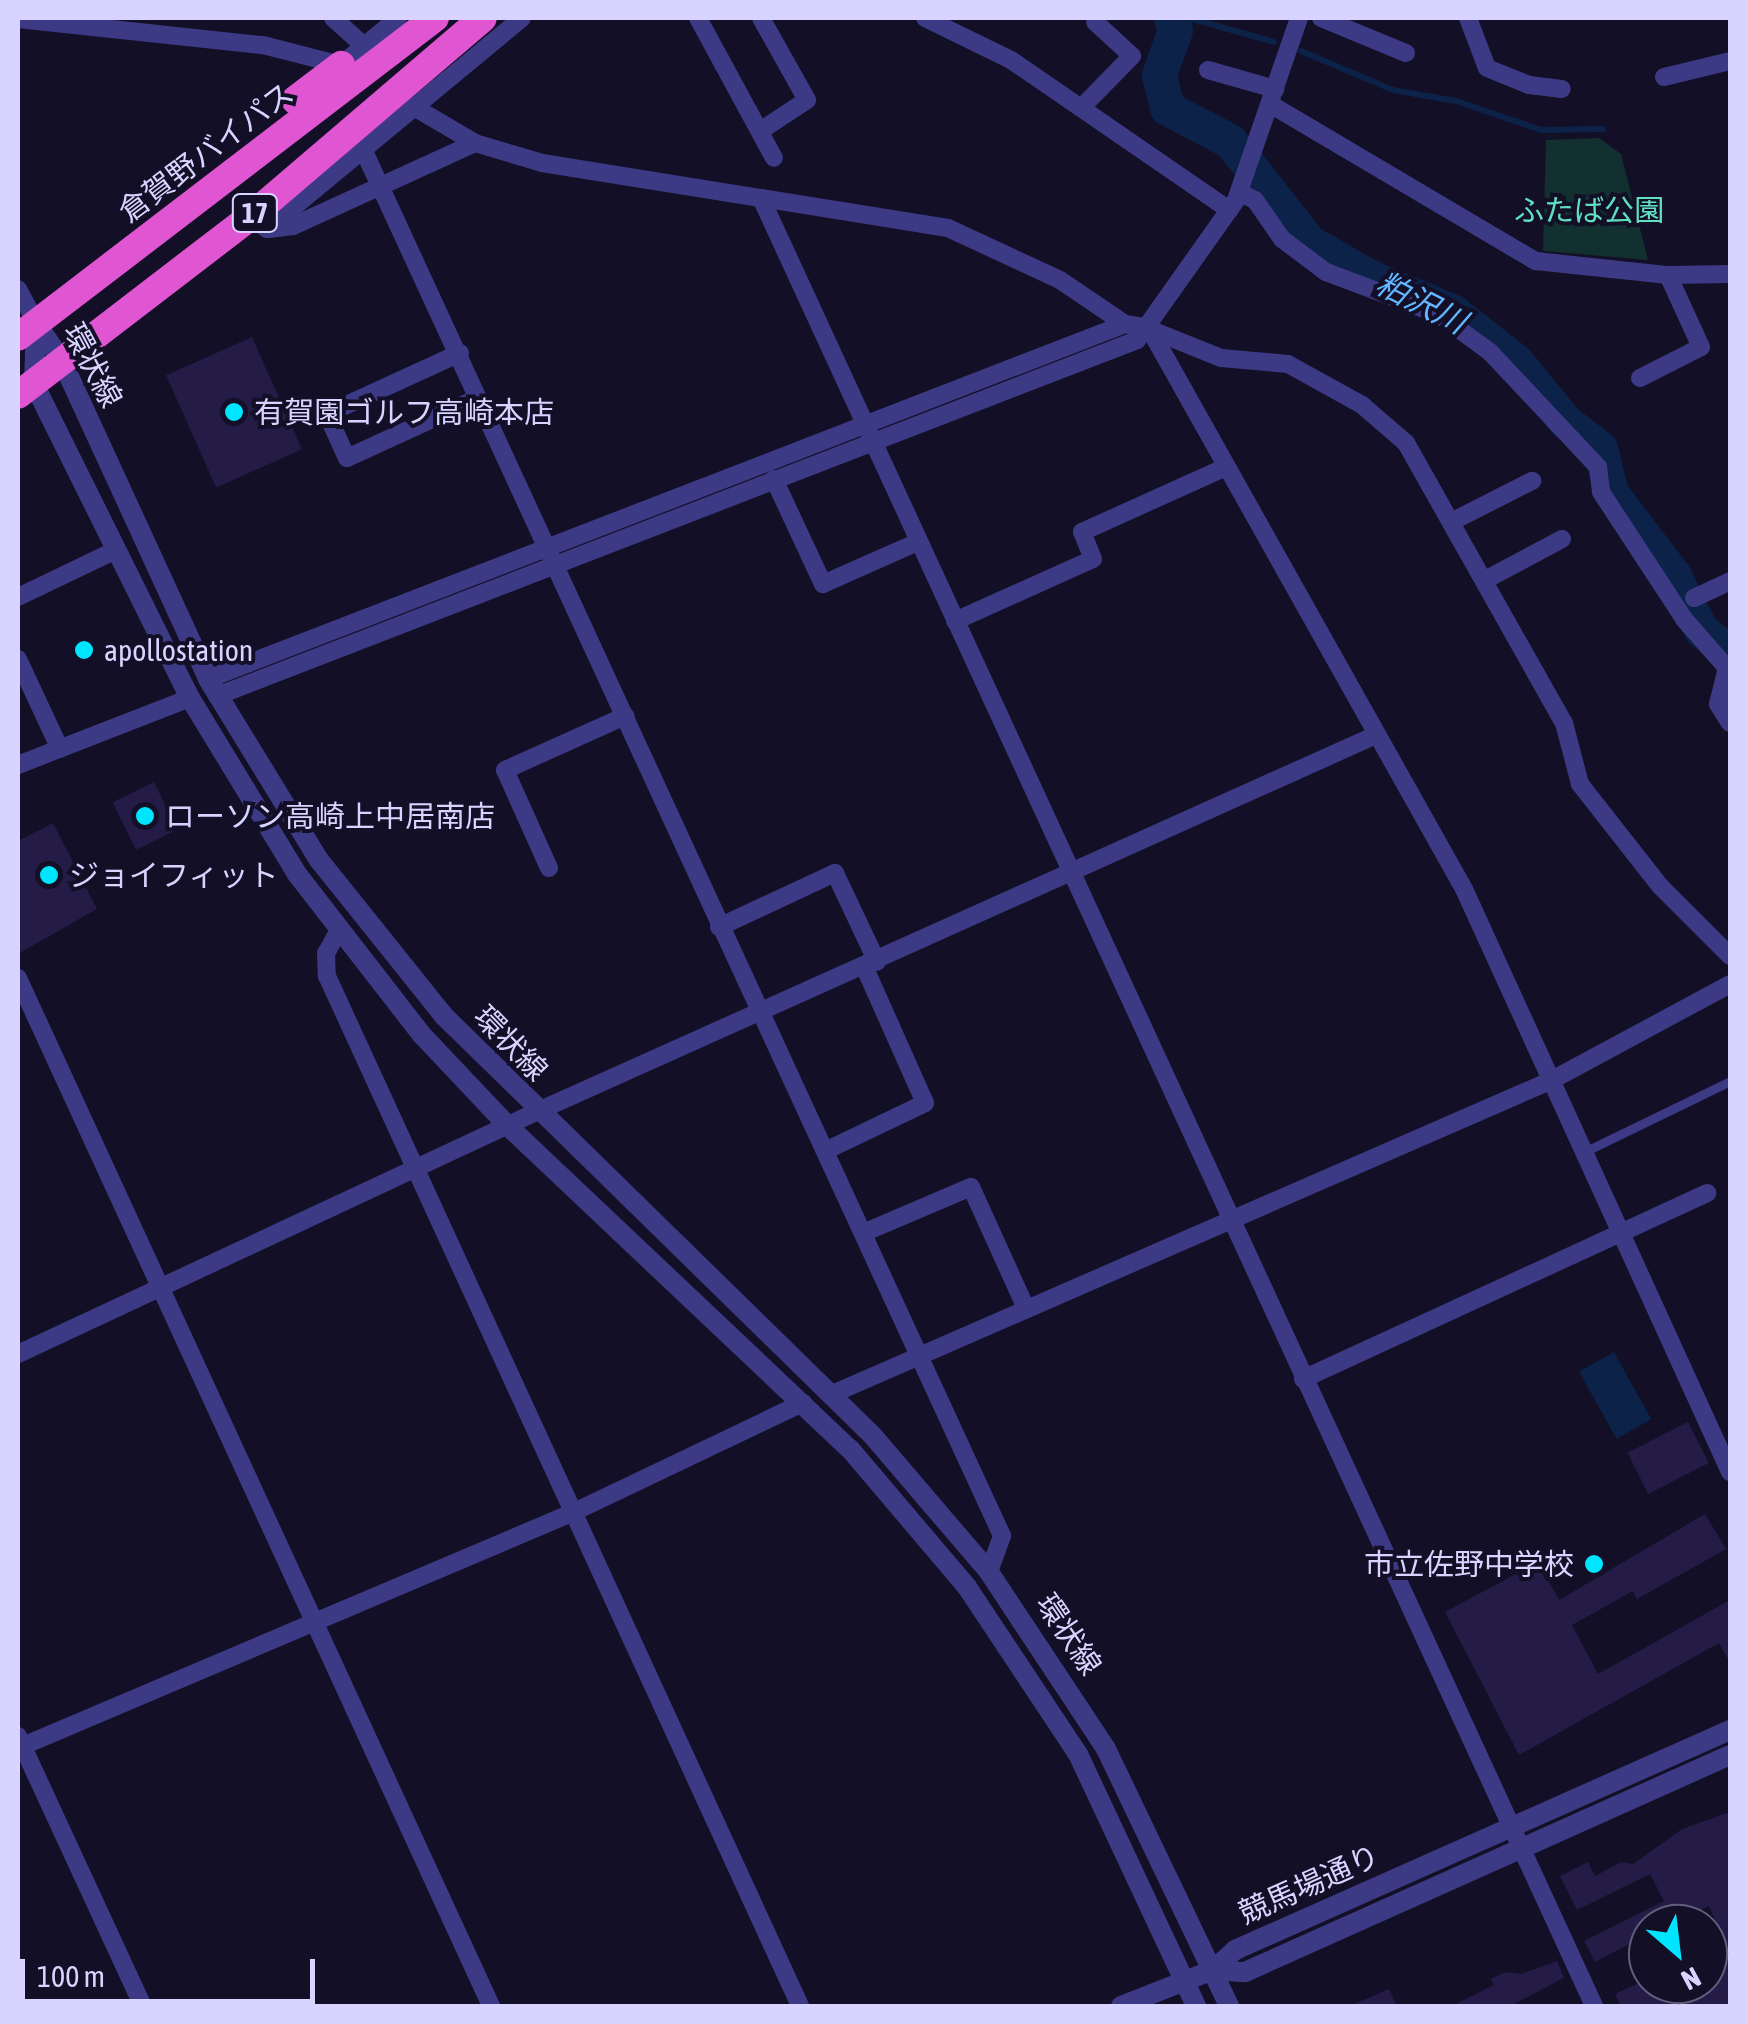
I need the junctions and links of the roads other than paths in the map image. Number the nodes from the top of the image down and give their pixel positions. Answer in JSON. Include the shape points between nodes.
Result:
{"nodes":[{"id":1,"x":333,"y":18,"type":"edge"},
{"id":2,"x":398,"y":18,"type":"edge"},
{"id":3,"x":434,"y":18,"type":"edge"},
{"id":4,"x":483,"y":18,"type":"edge"},
{"id":5,"x":522,"y":18,"type":"edge"},
{"id":6,"x":698,"y":18,"type":"edge"},
{"id":7,"x":761,"y":18,"type":"edge"},
{"id":8,"x":926,"y":18,"type":"edge"},
{"id":9,"x":1300,"y":18,"type":"edge"},
{"id":10,"x":1321,"y":18,"type":"edge"},
{"id":11,"x":1468,"y":18,"type":"edge"},
{"id":12,"x":18,"y":19,"type":"edge"},
{"id":13,"x":1094,"y":22,"type":"dead end"},
{"id":14,"x":362,"y":45,"type":"junction"},
{"id":15,"x":1406,"y":53,"type":"dead end"},
{"id":16,"x":1730,"y":61,"type":"edge"},
{"id":17,"x":341,"y":65,"type":"junction"},
{"id":18,"x":1208,"y":70,"type":"dead end"},
{"id":19,"x":1664,"y":76,"type":"dead end"},
{"id":20,"x":1562,"y":89,"type":"dead end"},
{"id":21,"x":1272,"y":96,"type":"junction"},
{"id":22,"x":414,"y":107,"type":"junction"},
{"id":23,"x":1081,"y":108,"type":"junction"},
{"id":24,"x":760,"y":131,"type":"junction"},
{"id":25,"x":475,"y":144,"type":"junction"},
{"id":26,"x":363,"y":149,"type":"junction"},
{"id":27,"x":774,"y":158,"type":"dead end"},
{"id":28,"x":384,"y":186,"type":"junction"},
{"id":29,"x":1239,"y":192,"type":"junction"},
{"id":30,"x":761,"y":198,"type":"junction"},
{"id":31,"x":1229,"y":210,"type":"junction"},
{"id":32,"x":259,"y":223,"type":"junction"},
{"id":33,"x":162,"y":227,"type":"junction"},
{"id":34,"x":1730,"y":274,"type":"edge"},
{"id":35,"x":1668,"y":276,"type":"junction"},
{"id":36,"x":18,"y":290,"type":"edge"},
{"id":37,"x":1125,"y":324,"type":"junction"},
{"id":38,"x":1149,"y":328,"type":"junction"},
{"id":39,"x":27,"y":330,"type":"edge"},
{"id":40,"x":460,"y":353,"type":"junction"},
{"id":41,"x":62,"y":361,"type":"junction"},
{"id":42,"x":1640,"y":378,"type":"dead end"},
{"id":43,"x":26,"y":390,"type":"edge"},
{"id":44,"x":478,"y":398,"type":"junction"},
{"id":45,"x":866,"y":422,"type":"junction"},
{"id":46,"x":874,"y":440,"type":"junction"},
{"id":47,"x":1226,"y":467,"type":"junction"},
{"id":48,"x":774,"y":479,"type":"junction"},
{"id":49,"x":1532,"y":481,"type":"dead end"},
{"id":50,"x":1453,"y":521,"type":"junction"},
{"id":51,"x":1562,"y":539,"type":"dead end"},
{"id":52,"x":918,"y":542,"type":"junction"},
{"id":53,"x":548,"y":545,"type":"junction"},
{"id":54,"x":116,"y":550,"type":"junction"},
{"id":55,"x":556,"y":564,"type":"junction"},
{"id":56,"x":1486,"y":579,"type":"junction"},
{"id":57,"x":1730,"y":581,"type":"edge"},
{"id":58,"x":18,"y":597,"type":"edge"},
{"id":59,"x":1694,"y":598,"type":"dead end"},
{"id":60,"x":955,"y":621,"type":"junction"},
{"id":61,"x":1724,"y":654,"type":"edge"},
{"id":62,"x":18,"y":659,"type":"edge"},
{"id":63,"x":212,"y":687,"type":"junction"},
{"id":64,"x":190,"y":698,"type":"junction"},
{"id":65,"x":624,"y":716,"type":"junction"},
{"id":66,"x":1730,"y":723,"type":"edge"},
{"id":67,"x":1376,"y":735,"type":"junction"},
{"id":68,"x":60,"y":749,"type":"junction"},
{"id":69,"x":18,"y":765,"type":"edge"},
{"id":70,"x":548,"y":868,"type":"dead end"},
{"id":71,"x":1070,"y":872,"type":"junction"},
{"id":72,"x":720,"y":927,"type":"junction"},
{"id":73,"x":339,"y":930,"type":"junction"},
{"id":74,"x":1730,"y":956,"type":"edge"},
{"id":75,"x":871,"y":964,"type":"junction"},
{"id":76,"x":18,"y":978,"type":"edge"},
{"id":77,"x":1730,"y":984,"type":"edge"},
{"id":78,"x":759,"y":1016,"type":"junction"},
{"id":79,"x":1552,"y":1080,"type":"junction"},
{"id":80,"x":1730,"y":1081,"type":"edge"},
{"id":81,"x":536,"y":1112,"type":"junction"},
{"id":82,"x":508,"y":1126,"type":"junction"},
{"id":83,"x":825,"y":1151,"type":"junction"},
{"id":84,"x":1584,"y":1152,"type":"junction"},
{"id":85,"x":415,"y":1169,"type":"junction"},
{"id":86,"x":1707,"y":1193,"type":"dead end"},
{"id":87,"x":1231,"y":1219,"type":"junction"},
{"id":88,"x":862,"y":1233,"type":"junction"},
{"id":89,"x":1621,"y":1235,"type":"junction"},
{"id":90,"x":158,"y":1288,"type":"junction"},
{"id":91,"x":1026,"y":1308,"type":"junction"},
{"id":92,"x":18,"y":1354,"type":"edge"},
{"id":93,"x":918,"y":1356,"type":"junction"},
{"id":94,"x":1303,"y":1379,"type":"junction"},
{"id":95,"x":830,"y":1395,"type":"junction"},
{"id":96,"x":803,"y":1402,"type":"junction"},
{"id":97,"x":1730,"y":1472,"type":"edge"},
{"id":98,"x":574,"y":1512,"type":"junction"},
{"id":99,"x":989,"y":1572,"type":"junction"},
{"id":100,"x":316,"y":1620,"type":"junction"},
{"id":101,"x":1730,"y":1730,"type":"edge"},
{"id":102,"x":19,"y":1743,"type":"edge"},
{"id":103,"x":1730,"y":1755,"type":"edge"},
{"id":104,"x":1510,"y":1828,"type":"junction"},
{"id":105,"x":1523,"y":1852,"type":"junction"},
{"id":106,"x":1213,"y":1970,"type":"junction"},
{"id":107,"x":1184,"y":1980,"type":"junction"},
{"id":108,"x":143,"y":2006,"type":"edge"},
{"id":109,"x":492,"y":2006,"type":"edge"},
{"id":110,"x":800,"y":2006,"type":"edge"},
{"id":111,"x":1121,"y":2006,"type":"edge"},
{"id":112,"x":1196,"y":2006,"type":"edge"},
{"id":113,"x":1229,"y":2006,"type":"edge"},
{"id":114,"x":1594,"y":2006,"type":"edge"}],
"edges":[{"from":1,"to":14,"type":"street"},
{"from":2,"to":14,"type":"street"},
{"from":3,"to":33,"type":"highway","name":"倉賀野バイパス","number":"17"},
{"from":4,"to":32,"type":"highway","number":"17"},
{"from":5,"to":22,"type":"street"},
{"from":6,"to":24,"type":"street"},
{"from":7,"to":24,"type":"street","via":[[808,100]]},
{"from":8,"to":23,"type":"street","via":[[1011,60]]},
{"from":9,"to":21,"type":"street"},
{"from":10,"to":15,"type":"street"},
{"from":11,"to":20,"type":"street","via":[[1486,68],[1530,86]]},
{"from":12,"to":17,"type":"street","via":[[263,45]]},
{"from":13,"to":23,"type":"street","via":[[1138,62]]},
{"from":14,"to":17,"type":"street"},
{"from":16,"to":19,"type":"street"},
{"from":17,"to":33,"type":"highway","via":[[186,185]]},
{"from":18,"to":21,"type":"street"},
{"from":21,"to":29,"type":"street"},
{"from":21,"to":35,"type":"street","via":[[1536,261]]},
{"from":22,"to":25,"type":"street"},
{"from":22,"to":26,"type":"street"},
{"from":23,"to":31,"type":"street"},
{"from":24,"to":27,"type":"street"},
{"from":25,"to":28,"type":"street"},
{"from":25,"to":30,"type":"street","via":[[542,163]]},
{"from":26,"to":28,"type":"street"},
{"from":26,"to":32,"type":"street"},
{"from":28,"to":32,"type":"street","via":[[293,226]]},
{"from":28,"to":40,"type":"street"},
{"from":29,"to":31,"type":"street"},
{"from":29,"to":61,"type":"street","via":[[1255,200],[1282,239],[1326,272],[1438,314],[1490,352],[1598,467],[1601,492],[1684,618]]},
{"from":30,"to":37,"type":"street","via":[[948,228],[1032,264]]},
{"from":30,"to":45,"type":"street"},
{"from":31,"to":38,"type":"street"},
{"from":32,"to":41,"type":"highway","number":"17"},
{"from":33,"to":39,"type":"highway","name":"倉賀野バイパス","number":"17"},
{"from":34,"to":35,"type":"street"},
{"from":35,"to":42,"type":"street","via":[[1700,346]]},
{"from":36,"to":39,"type":"street"},
{"from":37,"to":38,"type":"street"},
{"from":37,"to":45,"type":"street"},
{"from":38,"to":46,"type":"street","via":[[1137,340]]},
{"from":38,"to":47,"type":"street"},
{"from":38,"to":50,"type":"street","via":[[1221,358],[1288,364],[1362,406],[1406,443]]},
{"from":39,"to":41,"type":"street","name":"環状線"},
{"from":39,"to":43,"type":"street","name":"環状線"},
{"from":40,"to":44,"type":"street"},
{"from":40,"to":44,"type":"street","via":[[327,414],[347,458]]},
{"from":41,"to":43,"type":"highway","number":"17"},
{"from":41,"to":63,"type":"street","name":"環状線"},
{"from":43,"to":54,"type":"street","name":"環状線"},
{"from":44,"to":53,"type":"street"},
{"from":45,"to":46,"type":"street"},
{"from":45,"to":53,"type":"street"},
{"from":46,"to":48,"type":"street"},
{"from":46,"to":52,"type":"street"},
{"from":47,"to":60,"type":"street","via":[[1082,532],[1093,559]]},
{"from":47,"to":67,"type":"street"},
{"from":48,"to":52,"type":"street","via":[[822,584]]},
{"from":48,"to":55,"type":"street"},
{"from":49,"to":50,"type":"street"},
{"from":50,"to":56,"type":"street"},
{"from":51,"to":56,"type":"street"},
{"from":52,"to":60,"type":"street"},
{"from":53,"to":55,"type":"street"},
{"from":53,"to":63,"type":"street"},
{"from":54,"to":58,"type":"street"},
{"from":54,"to":64,"type":"street","name":"環状線"},
{"from":55,"to":63,"type":"street"},
{"from":55,"to":65,"type":"street"},
{"from":56,"to":74,"type":"street","via":[[1573,743],[1580,784],[1660,886]]},
{"from":57,"to":59,"type":"street"},
{"from":60,"to":71,"type":"street"},
{"from":61,"to":66,"type":"street","via":[[1728,668],[1718,704]]},
{"from":62,"to":68,"type":"street"},
{"from":63,"to":81,"type":"street","name":"環状線","via":[[357,913],[442,1016]]},
{"from":64,"to":68,"type":"street"},
{"from":64,"to":73,"type":"street","name":"環状線","via":[[258,817]]},
{"from":65,"to":70,"type":"street","via":[[505,770]]},
{"from":65,"to":72,"type":"street"},
{"from":67,"to":71,"type":"street"},
{"from":67,"to":79,"type":"street","via":[[1464,889]]},
{"from":68,"to":69,"type":"street"},
{"from":71,"to":75,"type":"street"},
{"from":71,"to":87,"type":"street"},
{"from":72,"to":75,"type":"street","via":[[835,873]]},
{"from":72,"to":78,"type":"street"},
{"from":73,"to":82,"type":"street","name":"環状線","via":[[422,1035]]},
{"from":73,"to":85,"type":"street","via":[[326,953],[327,976]]},
{"from":75,"to":78,"type":"street"},
{"from":75,"to":83,"type":"street","via":[[925,1103]]},
{"from":76,"to":90,"type":"street"},
{"from":77,"to":79,"type":"street"},
{"from":78,"to":81,"type":"street"},
{"from":78,"to":83,"type":"street"},
{"from":79,"to":84,"type":"street"},
{"from":79,"to":87,"type":"street"},
{"from":80,"to":84,"type":"lane"},
{"from":81,"to":82,"type":"street"},
{"from":81,"to":95,"type":"street","name":"環状線"},
{"from":82,"to":85,"type":"street"},
{"from":82,"to":96,"type":"street","name":"環状線"},
{"from":83,"to":88,"type":"street"},
{"from":84,"to":89,"type":"street"},
{"from":85,"to":90,"type":"street"},
{"from":85,"to":98,"type":"street"},
{"from":86,"to":89,"type":"street"},
{"from":87,"to":91,"type":"street"},
{"from":87,"to":94,"type":"street"},
{"from":88,"to":91,"type":"street","via":[[971,1187]]},
{"from":88,"to":93,"type":"street"},
{"from":89,"to":94,"type":"street"},
{"from":89,"to":97,"type":"street"},
{"from":90,"to":92,"type":"street"},
{"from":90,"to":100,"type":"street"},
{"from":91,"to":93,"type":"street"},
{"from":93,"to":95,"type":"street"},
{"from":93,"to":99,"type":"street","via":[[1002,1536]]},
{"from":94,"to":104,"type":"street"},
{"from":95,"to":99,"type":"street","name":"環状線","via":[[915,1480]]},
{"from":96,"to":98,"type":"street"},
{"from":96,"to":107,"type":"street","name":"環状線","via":[[894,1496],[1007,1641],[1078,1754]]},
{"from":98,"to":100,"type":"street"},
{"from":98,"to":110,"type":"street"},
{"from":99,"to":106,"type":"street","name":"環状線","via":[[1096,1732]]},
{"from":100,"to":102,"type":"street"},
{"from":100,"to":109,"type":"street"},
{"from":101,"to":104,"type":"street","name":"競馬場通り"},
{"from":102,"to":108,"type":"street"},
{"from":103,"to":105,"type":"street","name":"競馬場通り"},
{"from":104,"to":105,"type":"street"},
{"from":104,"to":106,"type":"street","name":"競馬場通り","via":[[1235,1950]]},
{"from":105,"to":106,"type":"street","name":"競馬場通り","via":[[1245,1972]]},
{"from":105,"to":114,"type":"street"},
{"from":106,"to":107,"type":"street"},
{"from":106,"to":113,"type":"street","name":"環状線"},
{"from":107,"to":111,"type":"street"},
{"from":107,"to":112,"type":"street","name":"環状線"}]}
